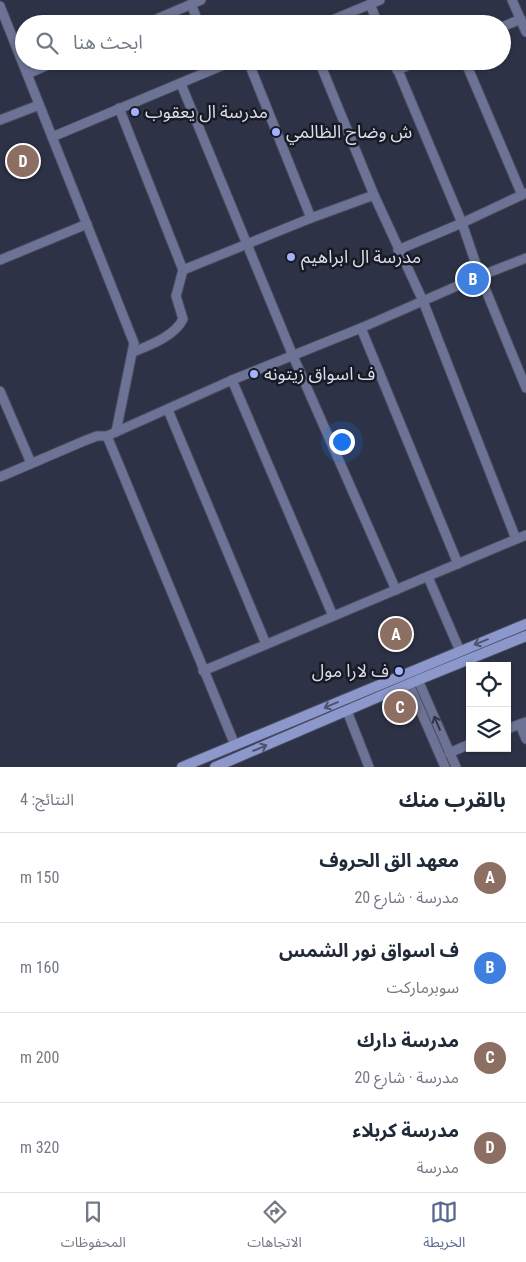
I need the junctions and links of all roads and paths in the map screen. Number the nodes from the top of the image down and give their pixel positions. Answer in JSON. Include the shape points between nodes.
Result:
{"nodes":[{"id":1,"x":4,"y":0,"type":"edge"},
{"id":2,"x":201,"y":0,"type":"edge"},
{"id":3,"x":380,"y":0,"type":"edge"},
{"id":4,"x":512,"y":0,"type":"edge"},
{"id":5,"x":0,"y":1,"type":"edge"},
{"id":6,"x":191,"y":4,"type":"junction"},
{"id":7,"x":370,"y":4,"type":"junction"},
{"id":8,"x":0,"y":6,"type":"edge"},
{"id":9,"x":166,"y":15,"type":"edge"},
{"id":10,"x":195,"y":15,"type":"edge"},
{"id":11,"x":344,"y":15,"type":"edge"},
{"id":12,"x":374,"y":15,"type":"edge"},
{"id":13,"x":521,"y":19,"type":"junction"},
{"id":14,"x":511,"y":23,"type":"edge"},
{"id":15,"x":526,"y":32,"type":"edge"},
{"id":16,"x":15,"y":44,"type":"edge"},
{"id":17,"x":25,"y":70,"type":"edge"},
{"id":18,"x":36,"y":70,"type":"edge"},
{"id":19,"x":206,"y":70,"type":"edge"},
{"id":20,"x":252,"y":70,"type":"edge"},
{"id":21,"x":323,"y":70,"type":"edge"},
{"id":22,"x":397,"y":70,"type":"edge"},
{"id":23,"x":469,"y":70,"type":"edge"},
{"id":24,"x":27,"y":74,"type":"junction"},
{"id":25,"x":181,"y":84,"type":"junction"},
{"id":26,"x":39,"y":105,"type":"junction"},
{"id":27,"x":119,"y":108,"type":"junction"},
{"id":28,"x":0,"y":120,"type":"edge"},
{"id":29,"x":52,"y":137,"type":"junction"},
{"id":30,"x":524,"y":194,"type":"edge"},
{"id":31,"x":374,"y":195,"type":"junction"},
{"id":32,"x":311,"y":218,"type":"junction"},
{"id":33,"x":87,"y":224,"type":"junction"},
{"id":34,"x":462,"y":224,"type":"junction"},
{"id":35,"x":248,"y":244,"type":"junction"},
{"id":36,"x":398,"y":250,"type":"junction"},
{"id":37,"x":526,"y":258,"type":"edge"},
{"id":38,"x":0,"y":260,"type":"edge"},
{"id":39,"x":183,"y":270,"type":"junction"},
{"id":40,"x":480,"y":276,"type":"junction"},
{"id":41,"x":423,"y":301,"type":"junction"},
{"id":42,"x":361,"y":328,"type":"junction"},
{"id":43,"x":133,"y":352,"type":"junction"},
{"id":44,"x":293,"y":356,"type":"junction"},
{"id":45,"x":232,"y":380,"type":"junction"},
{"id":46,"x":526,"y":388,"type":"edge"},
{"id":47,"x":0,"y":391,"type":"edge"},
{"id":48,"x":168,"y":410,"type":"junction"},
{"id":49,"x":116,"y":432,"type":"junction"},
{"id":50,"x":107,"y":436,"type":"junction"},
{"id":51,"x":31,"y":463,"type":"junction"},
{"id":52,"x":0,"y":477,"type":"edge"},
{"id":53,"x":526,"y":535,"type":"edge"},
{"id":54,"x":516,"y":539,"type":"junction"},
{"id":55,"x":458,"y":564,"type":"junction"},
{"id":56,"x":428,"y":576,"type":"junction"},
{"id":57,"x":396,"y":590,"type":"junction"},
{"id":58,"x":333,"y":616,"type":"junction"},
{"id":59,"x":526,"y":624,"type":"edge"},
{"id":60,"x":526,"y":636,"type":"edge"},
{"id":61,"x":266,"y":644,"type":"junction"},
{"id":62,"x":460,"y":651,"type":"junction"},
{"id":63,"x":202,"y":671,"type":"junction"},
{"id":64,"x":414,"y":682,"type":"junction"},
{"id":65,"x":347,"y":711,"type":"junction"},
{"id":66,"x":523,"y":723,"type":"edge"},
{"id":67,"x":511,"y":728,"type":"edge"},
{"id":68,"x":526,"y":739,"type":"edge"},
{"id":69,"x":234,"y":745,"type":"junction"},
{"id":70,"x":466,"y":746,"type":"edge"},
{"id":71,"x":449,"y":752,"type":"junction"},
{"id":72,"x":182,"y":767,"type":"edge"},
{"id":73,"x":215,"y":767,"type":"edge"},
{"id":74,"x":369,"y":767,"type":"edge"},
{"id":75,"x":445,"y":767,"type":"edge"},
{"id":76,"x":456,"y":767,"type":"edge"}],
"edges":[{"from":1,"to":5,"type":"street"},
{"from":2,"to":6,"type":"street"},
{"from":3,"to":7,"type":"street"},
{"from":4,"to":13,"type":"street"},
{"from":6,"to":9,"type":"street"},
{"from":6,"to":10,"type":"street"},
{"from":7,"to":11,"type":"street"},
{"from":7,"to":12,"type":"street"},
{"from":8,"to":16,"type":"street"},
{"from":13,"to":14,"type":"street"},
{"from":13,"to":15,"type":"street"},
{"from":17,"to":24,"type":"street"},
{"from":18,"to":24,"type":"street"},
{"from":19,"to":25,"type":"street"},
{"from":20,"to":32,"type":"street"},
{"from":21,"to":31,"type":"street"},
{"from":22,"to":34,"type":"street"},
{"from":23,"to":30,"type":"street"},
{"from":24,"to":26,"type":"street"},
{"from":25,"to":27,"type":"street"},
{"from":25,"to":35,"type":"street"},
{"from":26,"to":28,"type":"street"},
{"from":26,"to":29,"type":"street"},
{"from":27,"to":29,"type":"street"},
{"from":27,"to":39,"type":"street"},
{"from":29,"to":33,"type":"street"},
{"from":30,"to":34,"type":"street"},
{"from":31,"to":32,"type":"street"},
{"from":31,"to":36,"type":"street"},
{"from":32,"to":35,"type":"street"},
{"from":33,"to":38,"type":"street"},
{"from":33,"to":43,"type":"street","via":[[131,334]]},
{"from":34,"to":36,"type":"street"},
{"from":34,"to":40,"type":"street"},
{"from":35,"to":39,"type":"street"},
{"from":35,"to":44,"type":"street"},
{"from":36,"to":41,"type":"street"},
{"from":37,"to":40,"type":"street"},
{"from":39,"to":43,"type":"street","via":[[176,296],[183,319],[180,324],[158,342]]},
{"from":40,"to":41,"type":"street"},
{"from":40,"to":46,"type":"street"},
{"from":41,"to":42,"type":"street"},
{"from":41,"to":54,"type":"street"},
{"from":42,"to":44,"type":"street"},
{"from":42,"to":55,"type":"street"},
{"from":43,"to":49,"type":"street"},
{"from":44,"to":45,"type":"street"},
{"from":44,"to":57,"type":"street"},
{"from":45,"to":48,"type":"street"},
{"from":45,"to":58,"type":"street"},
{"from":47,"to":51,"type":"street"},
{"from":48,"to":49,"type":"street"},
{"from":48,"to":61,"type":"street"},
{"from":49,"to":50,"type":"street"},
{"from":50,"to":51,"type":"street","via":[[97,436]]},
{"from":50,"to":63,"type":"street"},
{"from":51,"to":52,"type":"street"},
{"from":53,"to":54,"type":"street"},
{"from":54,"to":55,"type":"street"},
{"from":55,"to":56,"type":"street"},
{"from":56,"to":57,"type":"street"},
{"from":56,"to":62,"type":"street"},
{"from":57,"to":58,"type":"street"},
{"from":58,"to":61,"type":"street"},
{"from":59,"to":62,"type":"main road","one_way":true},
{"from":60,"to":64,"type":"main road"},
{"from":61,"to":63,"type":"street"},
{"from":62,"to":69,"type":"main road","one_way":true},
{"from":63,"to":69,"type":"street"},
{"from":64,"to":65,"type":"main road"},
{"from":71,"to":64,"type":"street","one_way":true},
{"from":64,"to":75,"type":"street"},
{"from":73,"to":65,"type":"main road","one_way":true},
{"from":65,"to":74,"type":"street"},
{"from":66,"to":67,"type":"street"},
{"from":66,"to":68,"type":"street"},
{"from":69,"to":72,"type":"main road"},
{"from":70,"to":71,"type":"street"},
{"from":71,"to":76,"type":"street"}]}
